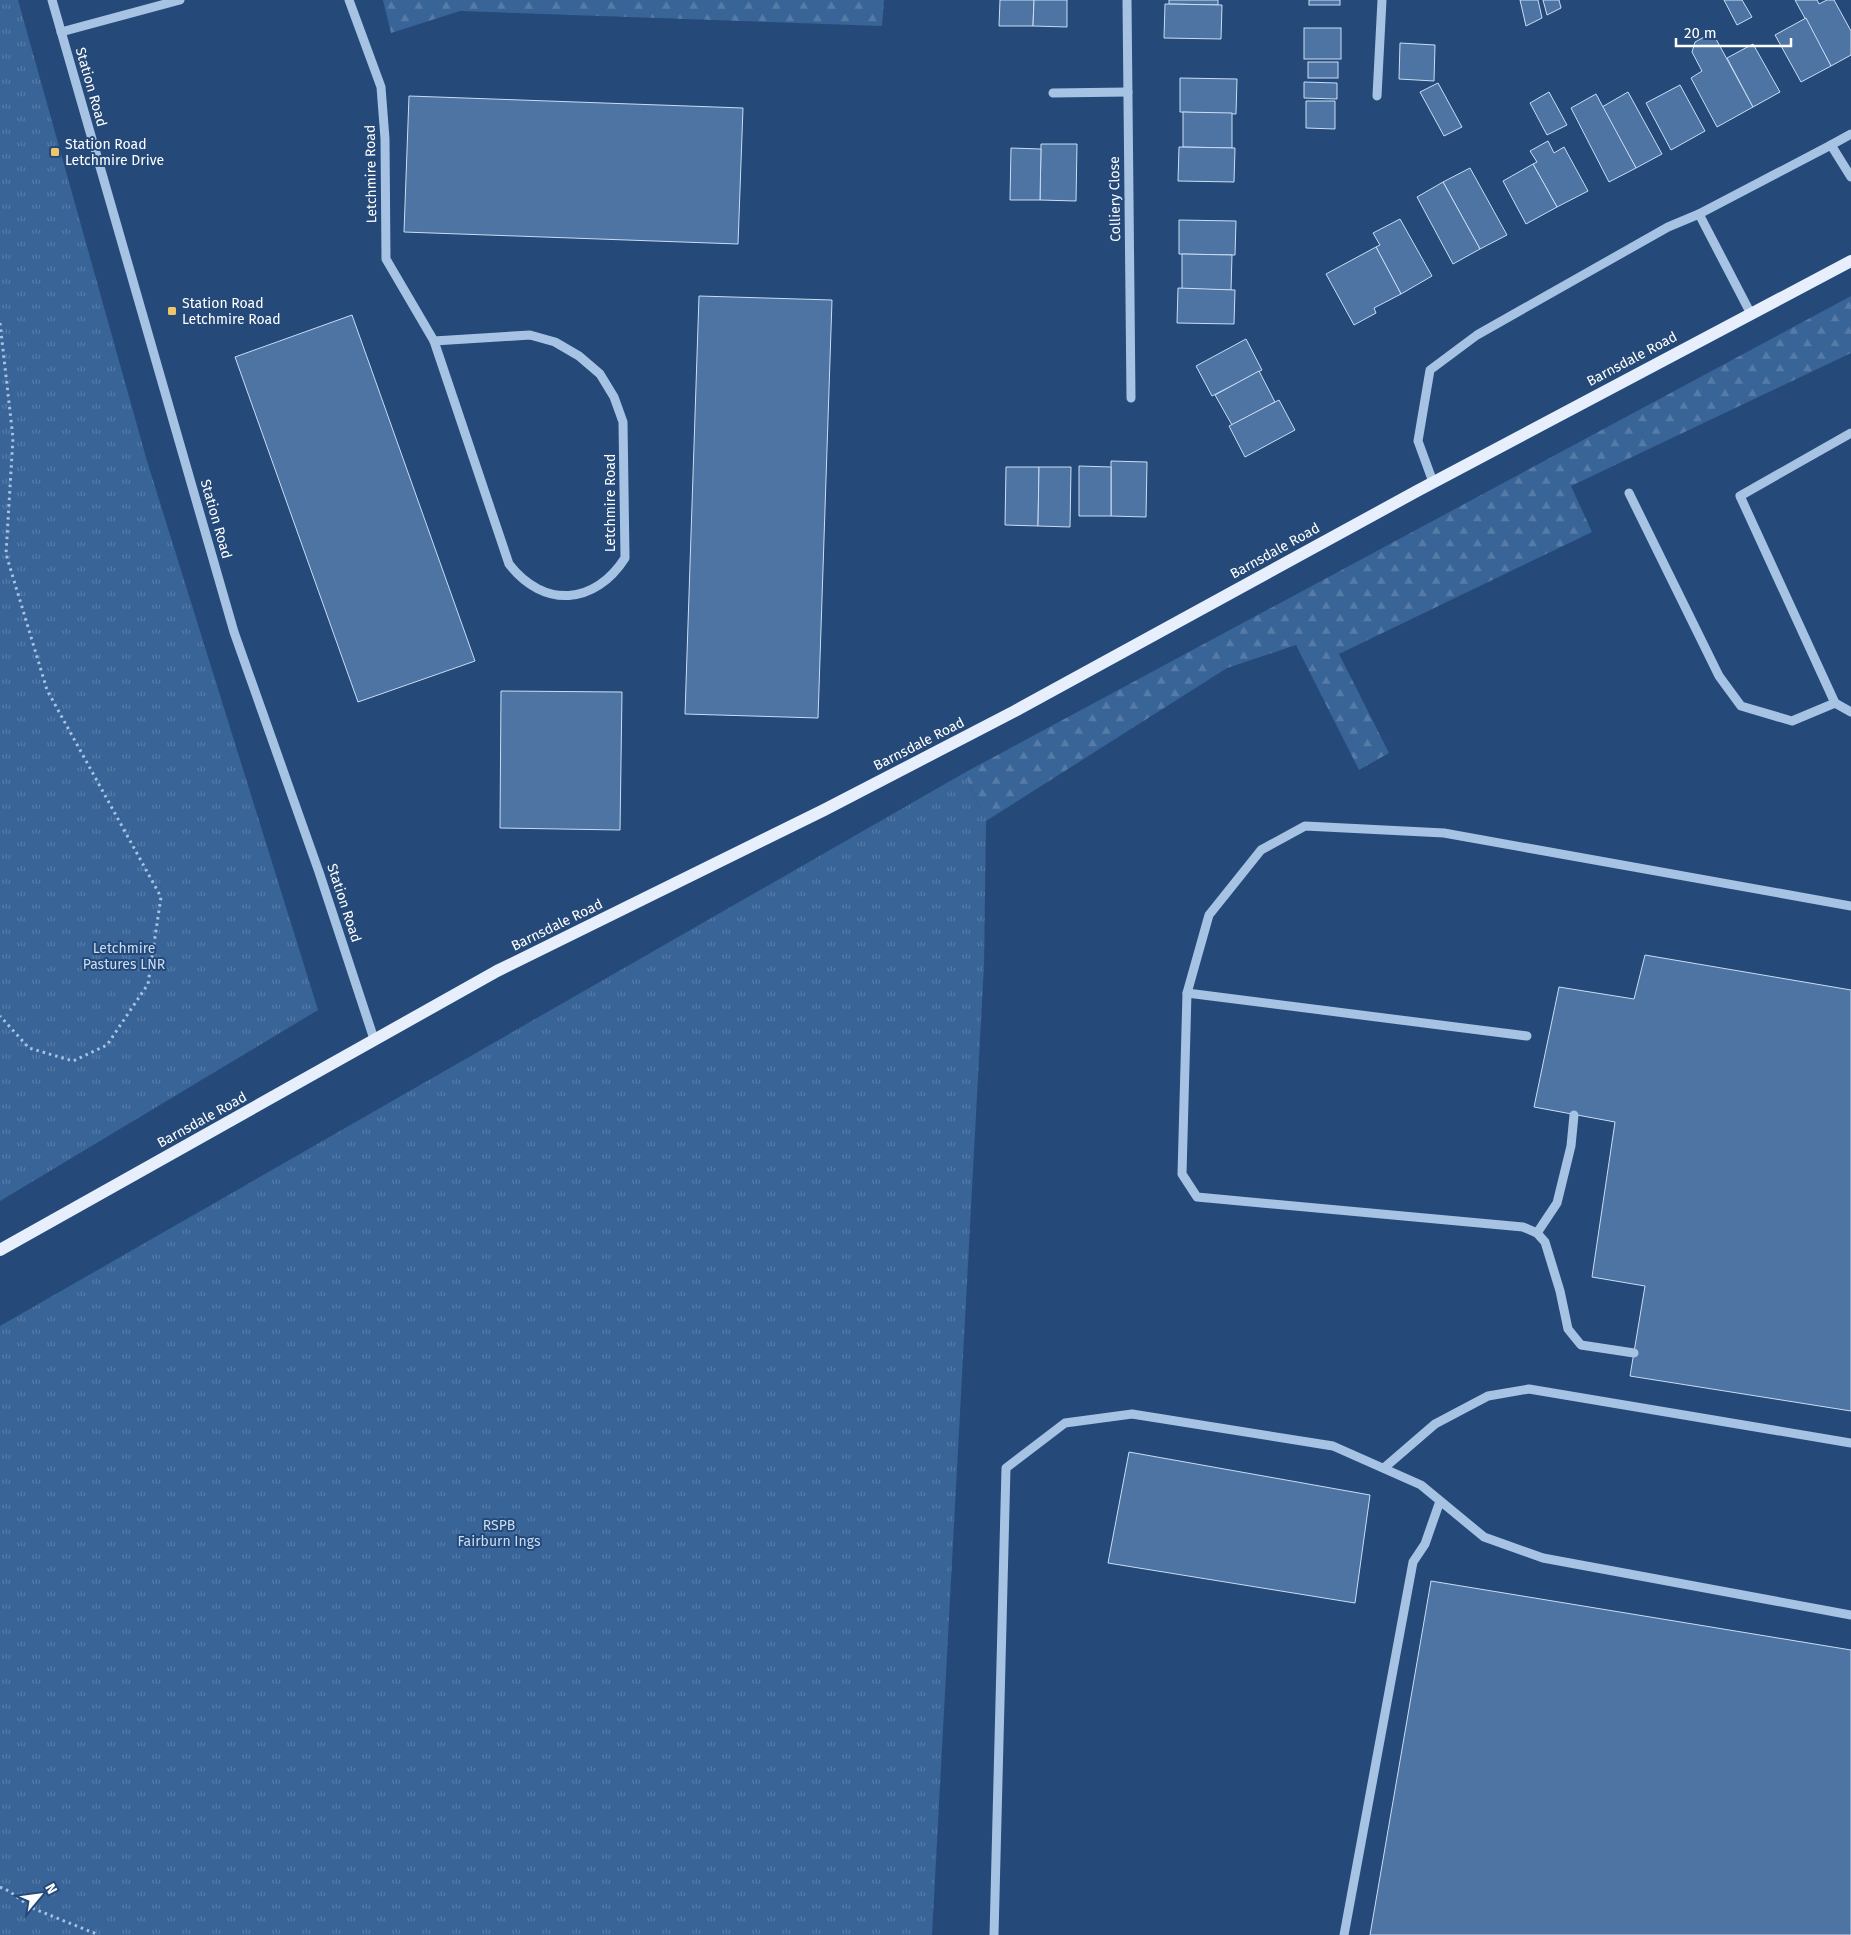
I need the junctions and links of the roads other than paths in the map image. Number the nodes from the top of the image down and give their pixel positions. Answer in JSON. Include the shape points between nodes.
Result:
{"nodes":[{"id":1,"x":52,"y":0,"type":"edge"},
{"id":2,"x":180,"y":0,"type":"edge"},
{"id":3,"x":349,"y":0,"type":"edge"},
{"id":4,"x":1127,"y":0,"type":"edge"},
{"id":5,"x":1382,"y":0,"type":"edge"},
{"id":6,"x":61,"y":32,"type":"junction"},
{"id":7,"x":1128,"y":92,"type":"junction"},
{"id":8,"x":1053,"y":93,"type":"dead end"},
{"id":9,"x":1377,"y":96,"type":"dead end"},
{"id":10,"x":1851,"y":134,"type":"edge"},
{"id":11,"x":1831,"y":145,"type":"junction"},
{"id":12,"x":1851,"y":177,"type":"edge"},
{"id":13,"x":1699,"y":214,"type":"junction"},
{"id":14,"x":1851,"y":261,"type":"edge"},
{"id":15,"x":1751,"y":314,"type":"junction"},
{"id":16,"x":434,"y":341,"type":"junction"},
{"id":17,"x":1131,"y":398,"type":"dead end"},
{"id":18,"x":1851,"y":433,"type":"edge"},
{"id":19,"x":1433,"y":482,"type":"junction"},
{"id":20,"x":1629,"y":493,"type":"dead end"},
{"id":21,"x":1835,"y":703,"type":"junction"},
{"id":22,"x":1851,"y":712,"type":"edge"},
{"id":23,"x":1851,"y":906,"type":"edge"},
{"id":24,"x":1187,"y":993,"type":"junction"},
{"id":25,"x":1527,"y":1036,"type":"dead end"},
{"id":26,"x":374,"y":1039,"type":"junction"},
{"id":27,"x":1574,"y":1115,"type":"dead end"},
{"id":28,"x":1537,"y":1233,"type":"junction"},
{"id":29,"x":0,"y":1250,"type":"edge"},
{"id":30,"x":1634,"y":1353,"type":"dead end"},
{"id":31,"x":1851,"y":1443,"type":"edge"},
{"id":32,"x":1384,"y":1468,"type":"junction"},
{"id":33,"x":1440,"y":1501,"type":"junction"},
{"id":34,"x":1851,"y":1616,"type":"edge"},
{"id":35,"x":994,"y":1935,"type":"edge"},
{"id":36,"x":1344,"y":1935,"type":"edge"}],
"edges":[{"from":1,"to":6,"type":"street","name":"Station Road"},
{"from":2,"to":6,"type":"street"},
{"from":3,"to":16,"type":"street","name":"Letchmire Road","via":[[382,87],[386,259]]},
{"from":4,"to":7,"type":"street","name":"Colliery Close"},
{"from":5,"to":9,"type":"street"},
{"from":6,"to":26,"type":"street","name":"Station Road","via":[[234,632]]},
{"from":7,"to":8,"type":"street"},
{"from":7,"to":17,"type":"street","name":"Colliery Close"},
{"from":10,"to":11,"type":"street"},
{"from":11,"to":12,"type":"street"},
{"from":11,"to":13,"type":"street"},
{"from":13,"to":15,"type":"street"},
{"from":13,"to":19,"type":"street","via":[[1668,227],[1557,288],[1477,335],[1430,370],[1418,441]]},
{"from":14,"to":15,"type":"main road","name":"Barnsdale Road"},
{"from":15,"to":19,"type":"main road","name":"Barnsdale Road"},
{"from":16,"to":16,"type":"street","name":"Letchmire Road","via":[[530,335],[556,342],[600,374],[614,397],[623,422],[625,558],[605,583],[576,595],[545,593],[531,587],[509,564]]},
{"from":18,"to":21,"type":"street","via":[[1740,496]]},
{"from":19,"to":26,"type":"main road","name":"Barnsdale Road","via":[[1015,711],[824,810],[497,971]]},
{"from":20,"to":21,"type":"street","via":[[1718,676],[1741,706],[1792,721]]},
{"from":21,"to":22,"type":"street"},
{"from":23,"to":24,"type":"street","via":[[1444,833],[1305,826],[1261,850],[1208,916]]},
{"from":24,"to":25,"type":"street"},
{"from":24,"to":28,"type":"street","via":[[1182,1174],[1197,1197],[1523,1228]]},
{"from":26,"to":29,"type":"main road","name":"Barnsdale Road"},
{"from":27,"to":28,"type":"street","via":[[1571,1146],[1557,1202]]},
{"from":28,"to":30,"type":"street","via":[[1545,1242],[1568,1329],[1581,1345]]},
{"from":31,"to":32,"type":"street","via":[[1529,1389],[1488,1396],[1435,1424]]},
{"from":32,"to":33,"type":"street","via":[[1422,1485]]},
{"from":32,"to":35,"type":"street","via":[[1333,1446],[1132,1414],[1064,1422],[1006,1468]]},
{"from":33,"to":34,"type":"street","via":[[1484,1537],[1543,1558]]},
{"from":33,"to":36,"type":"street","via":[[1425,1544],[1413,1562]]}]}
